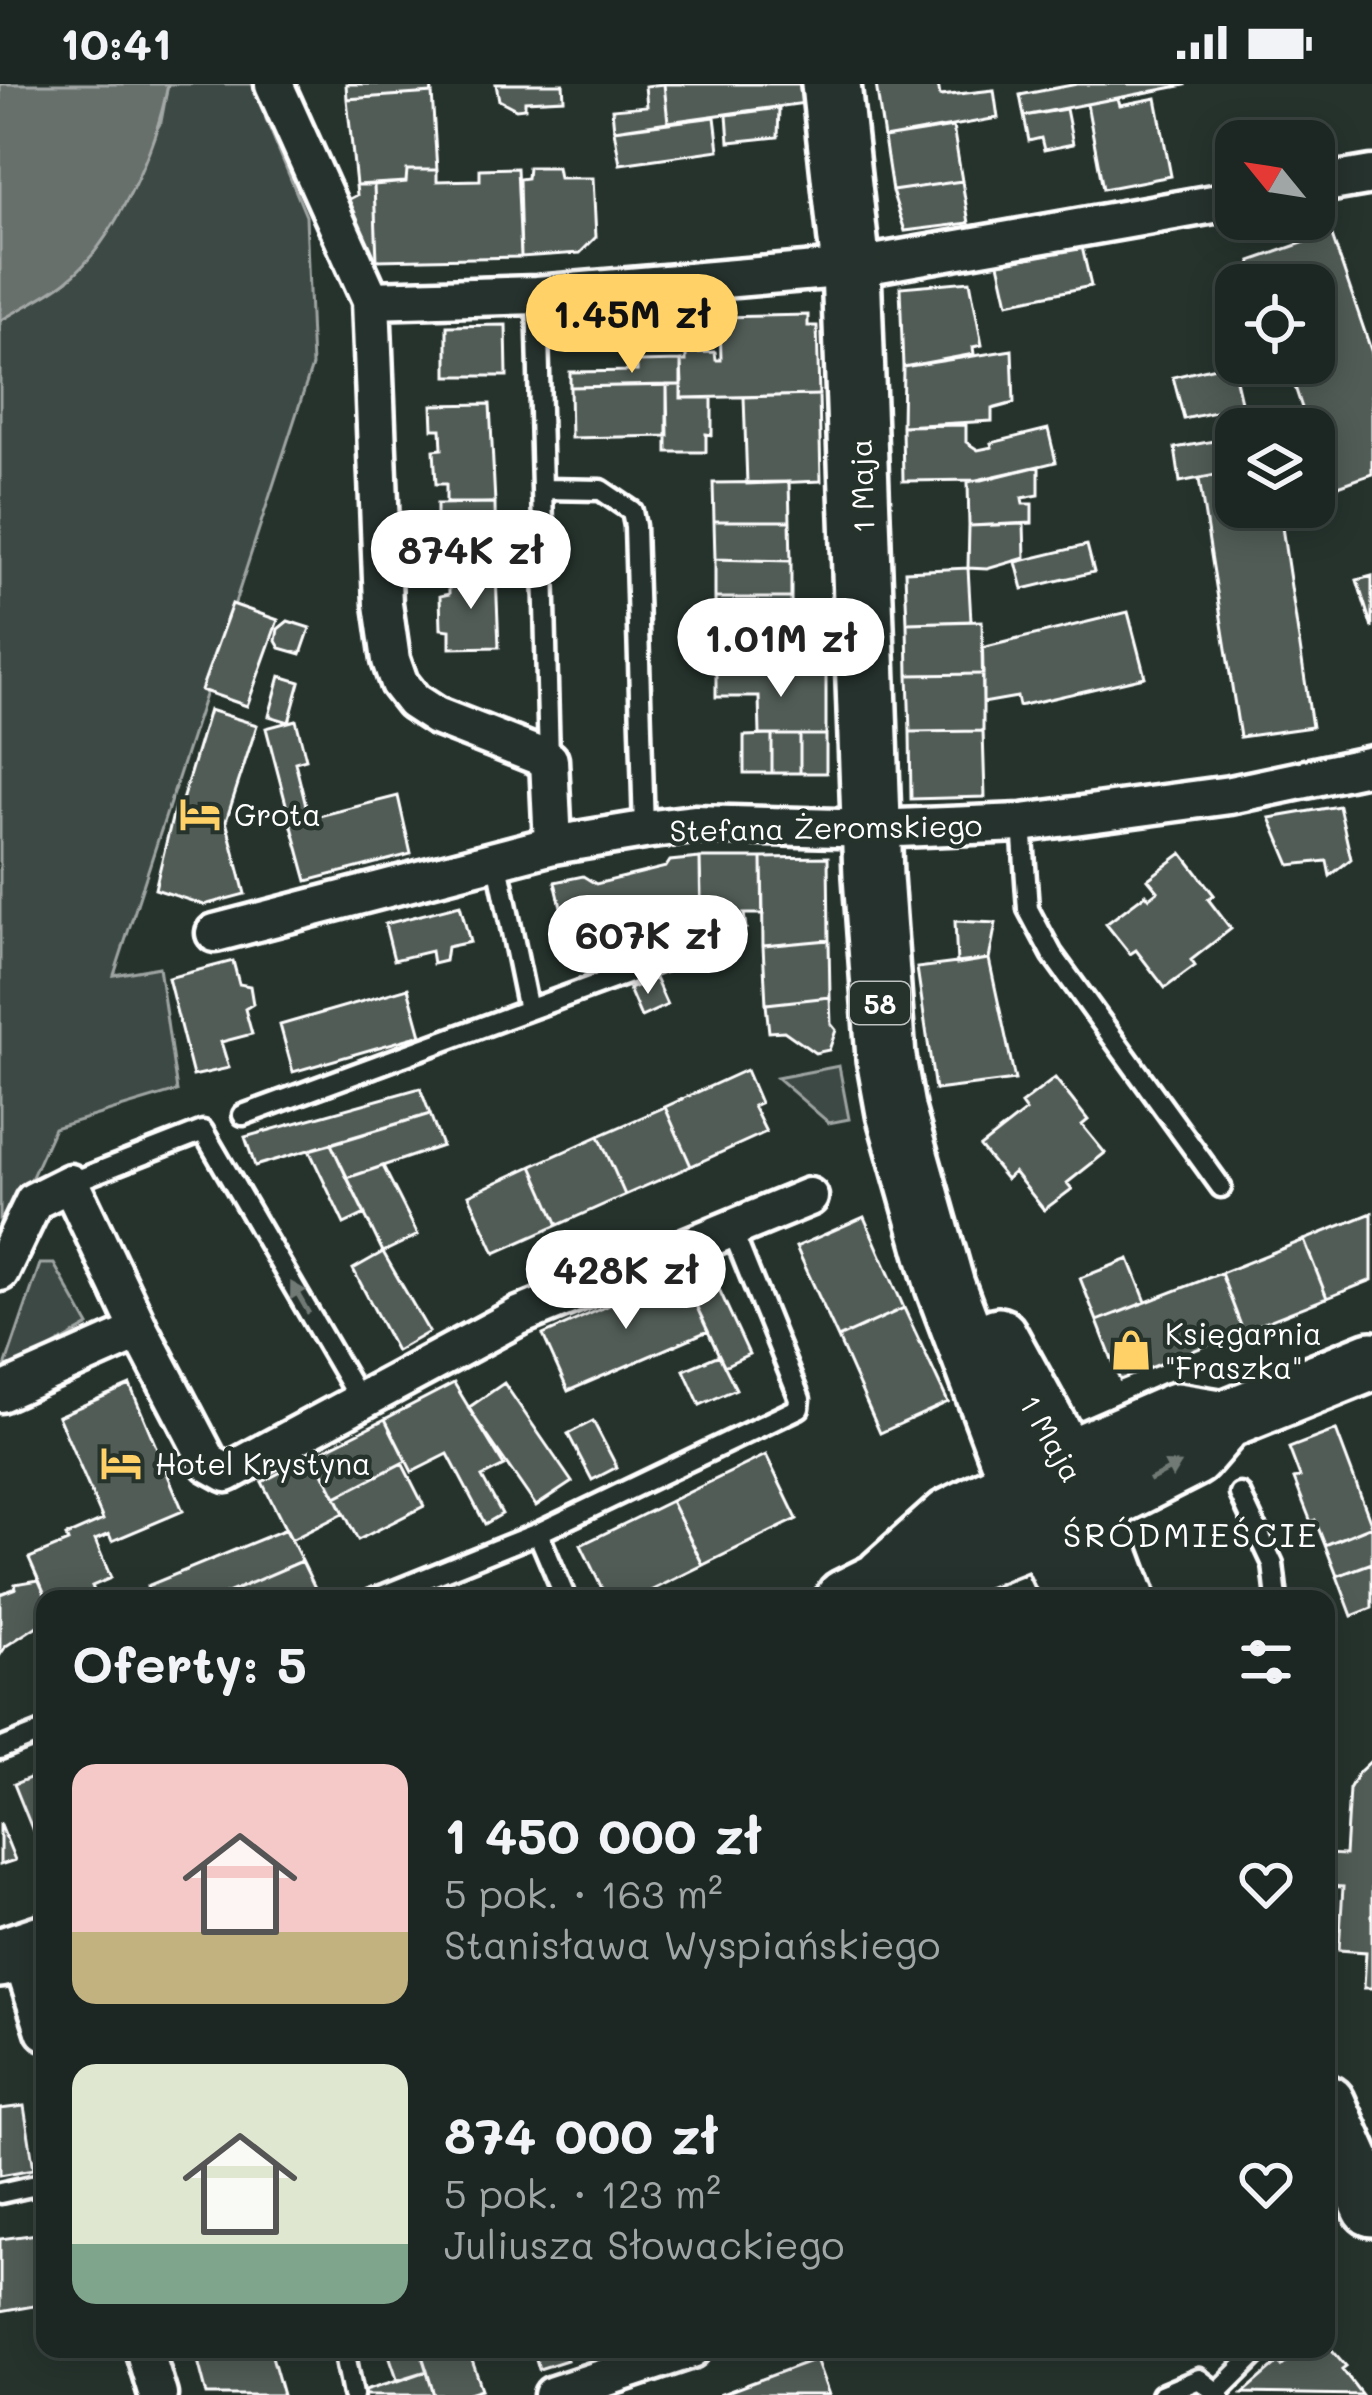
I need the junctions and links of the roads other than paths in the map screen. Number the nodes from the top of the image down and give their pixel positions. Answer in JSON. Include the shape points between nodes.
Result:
{"nodes":[{"id":1,"x":274,"y":84,"type":"edge"},
{"id":2,"x":831,"y":84,"type":"edge"},
{"id":3,"x":1372,"y":175,"type":"edge"},
{"id":4,"x":1335,"y":181,"type":"edge"},
{"id":5,"x":1215,"y":204,"type":"edge"},
{"id":6,"x":851,"y":268,"type":"junction"},
{"id":7,"x":537,"y":295,"type":"junction"},
{"id":8,"x":371,"y":300,"type":"junction"},
{"id":9,"x":544,"y":489,"type":"junction"},
{"id":10,"x":549,"y":760,"type":"junction"},
{"id":11,"x":1372,"y":765,"type":"edge"},
{"id":12,"x":1022,"y":823,"type":"junction"},
{"id":13,"x":873,"y":829,"type":"junction"},
{"id":14,"x":644,"y":830,"type":"junction"},
{"id":15,"x":553,"y":845,"type":"junction"},
{"id":16,"x":497,"y":860,"type":"junction"},
{"id":17,"x":215,"y":933,"type":"dead end"},
{"id":18,"x":681,"y":954,"type":"dead end"},
{"id":19,"x":528,"y":1010,"type":"junction"},
{"id":20,"x":242,"y":1114,"type":"dead end"},
{"id":21,"x":914,"y":1173,"type":"junction"},
{"id":22,"x":70,"y":1183,"type":"junction"},
{"id":23,"x":1221,"y":1187,"type":"dead end"},
{"id":24,"x":808,"y":1197,"type":"dead end"},
{"id":25,"x":732,"y":1230,"type":"junction"},
{"id":26,"x":0,"y":1272,"type":"edge"},
{"id":27,"x":140,"y":1331,"type":"junction"},
{"id":28,"x":974,"y":1357,"type":"junction"},
{"id":29,"x":1372,"y":1361,"type":"edge"},
{"id":30,"x":0,"y":1393,"type":"edge"},
{"id":31,"x":359,"y":1399,"type":"junction"},
{"id":32,"x":1226,"y":1420,"type":"junction"},
{"id":33,"x":1042,"y":1492,"type":"junction"},
{"id":34,"x":1240,"y":1494,"type":"dead end"},
{"id":35,"x":1093,"y":1510,"type":"junction"},
{"id":36,"x":950,"y":1518,"type":"junction"},
{"id":37,"x":538,"y":1533,"type":"junction"},
{"id":38,"x":396,"y":1590,"type":"edge"},
{"id":39,"x":562,"y":1590,"type":"edge"},
{"id":40,"x":862,"y":1590,"type":"edge"},
{"id":41,"x":865,"y":1590,"type":"edge"},
{"id":42,"x":1071,"y":1590,"type":"edge"},
{"id":43,"x":1123,"y":1590,"type":"edge"},
{"id":44,"x":1276,"y":1590,"type":"edge"},
{"id":45,"x":36,"y":1735,"type":"edge"},
{"id":46,"x":0,"y":1749,"type":"edge"},
{"id":47,"x":16,"y":1949,"type":"edge"},
{"id":48,"x":36,"y":2006,"type":"edge"},
{"id":49,"x":1335,"y":2124,"type":"edge"},
{"id":50,"x":36,"y":2185,"type":"edge"},
{"id":51,"x":0,"y":2193,"type":"edge"},
{"id":52,"x":1372,"y":2207,"type":"edge"},
{"id":53,"x":147,"y":2358,"type":"edge"},
{"id":54,"x":346,"y":2358,"type":"edge"},
{"id":55,"x":1252,"y":2358,"type":"edge"},
{"id":56,"x":636,"y":2359,"type":"edge"},
{"id":57,"x":1219,"y":2393,"type":"edge"},
{"id":58,"x":158,"y":2395,"type":"edge"},
{"id":59,"x":353,"y":2395,"type":"edge"},
{"id":60,"x":553,"y":2395,"type":"edge"},
{"id":61,"x":1161,"y":2395,"type":"edge"}],
"edges":[{"from":1,"to":8,"type":"street"},
{"from":2,"to":6,"type":"main road","name":"1 Maja","number":"58"},
{"from":3,"to":4,"type":"street"},
{"from":5,"to":6,"type":"street"},
{"from":6,"to":7,"type":"street"},
{"from":6,"to":13,"type":"main road","name":"1 Maja","number":"58"},
{"from":7,"to":8,"type":"street"},
{"from":7,"to":9,"type":"lane"},
{"from":8,"to":10,"type":"street","via":[[383,604],[399,683],[436,716]]},
{"from":9,"to":10,"type":"lane"},
{"from":9,"to":14,"type":"lane","via":[[601,490],[632,511]]},
{"from":10,"to":15,"type":"street"},
{"from":11,"to":12,"type":"street","name":"Stefana Żeromskiego","via":[[1230,795]]},
{"from":12,"to":13,"type":"street","name":"Stefana Żeromskiego"},
{"from":12,"to":23,"type":"lane","via":[[1028,909],[1052,954]]},
{"from":13,"to":14,"type":"street","name":"Stefana Żeromskiego"},
{"from":13,"to":21,"type":"main road","name":"1 Maja","number":"58","via":[[883,1034]]},
{"from":14,"to":15,"type":"street","name":"Stefana Żeromskiego"},
{"from":15,"to":16,"type":"street","name":"Stefana Żeromskiego"},
{"from":16,"to":17,"type":"street","name":"Stefana Żeromskiego"},
{"from":16,"to":19,"type":"lane"},
{"from":18,"to":19,"type":"lane"},
{"from":19,"to":20,"type":"lane"},
{"from":21,"to":28,"type":"main road","name":"1 Maja","number":"58"},
{"from":21,"to":33,"type":"main road","name":"1 Maja","number":"58","via":[[1024,1389]]},
{"from":22,"to":26,"type":"street","via":[[34,1202]]},
{"from":22,"to":27,"type":"street"},
{"from":31,"to":22,"type":"lane","one_way":true,"via":[[203,1131]]},
{"from":24,"to":25,"type":"street"},
{"from":25,"to":31,"type":"street","via":[[520,1316]]},
{"from":25,"to":37,"type":"lane","via":[[799,1408]]},
{"from":27,"to":30,"type":"street"},
{"from":27,"to":31,"type":"street","via":[[208,1462],[226,1473]]},
{"from":28,"to":33,"type":"main road","name":"1 Maja"},
{"from":28,"to":36,"type":"main road","name":"1 Maja","number":"58","via":[[975,1454]]},
{"from":29,"to":32,"type":"main road"},
{"from":32,"to":33,"type":"main road","via":[[1176,1412]]},
{"from":35,"to":32,"type":"main road","one_way":true,"via":[[1193,1457]]},
{"from":33,"to":35,"type":"main road"},
{"from":33,"to":36,"type":"main road"},
{"from":33,"to":41,"type":"main road","via":[[974,1561]]},
{"from":33,"to":42,"type":"main road"},
{"from":34,"to":44,"type":"lane","via":[[1273,1564]]},
{"from":35,"to":43,"type":"main road"},
{"from":36,"to":40,"type":"main road"},
{"from":37,"to":38,"type":"lane"},
{"from":37,"to":39,"type":"lane"},
{"from":45,"to":46,"type":"lane"},
{"from":47,"to":48,"type":"street"},
{"from":49,"to":52,"type":"main road"},
{"from":50,"to":51,"type":"lane"},
{"from":53,"to":58,"type":"street"},
{"from":54,"to":59,"type":"lane"},
{"from":55,"to":57,"type":"lane"},
{"from":56,"to":60,"type":"street"},
{"from":57,"to":61,"type":"lane","via":[[1198,2379]]}]}
